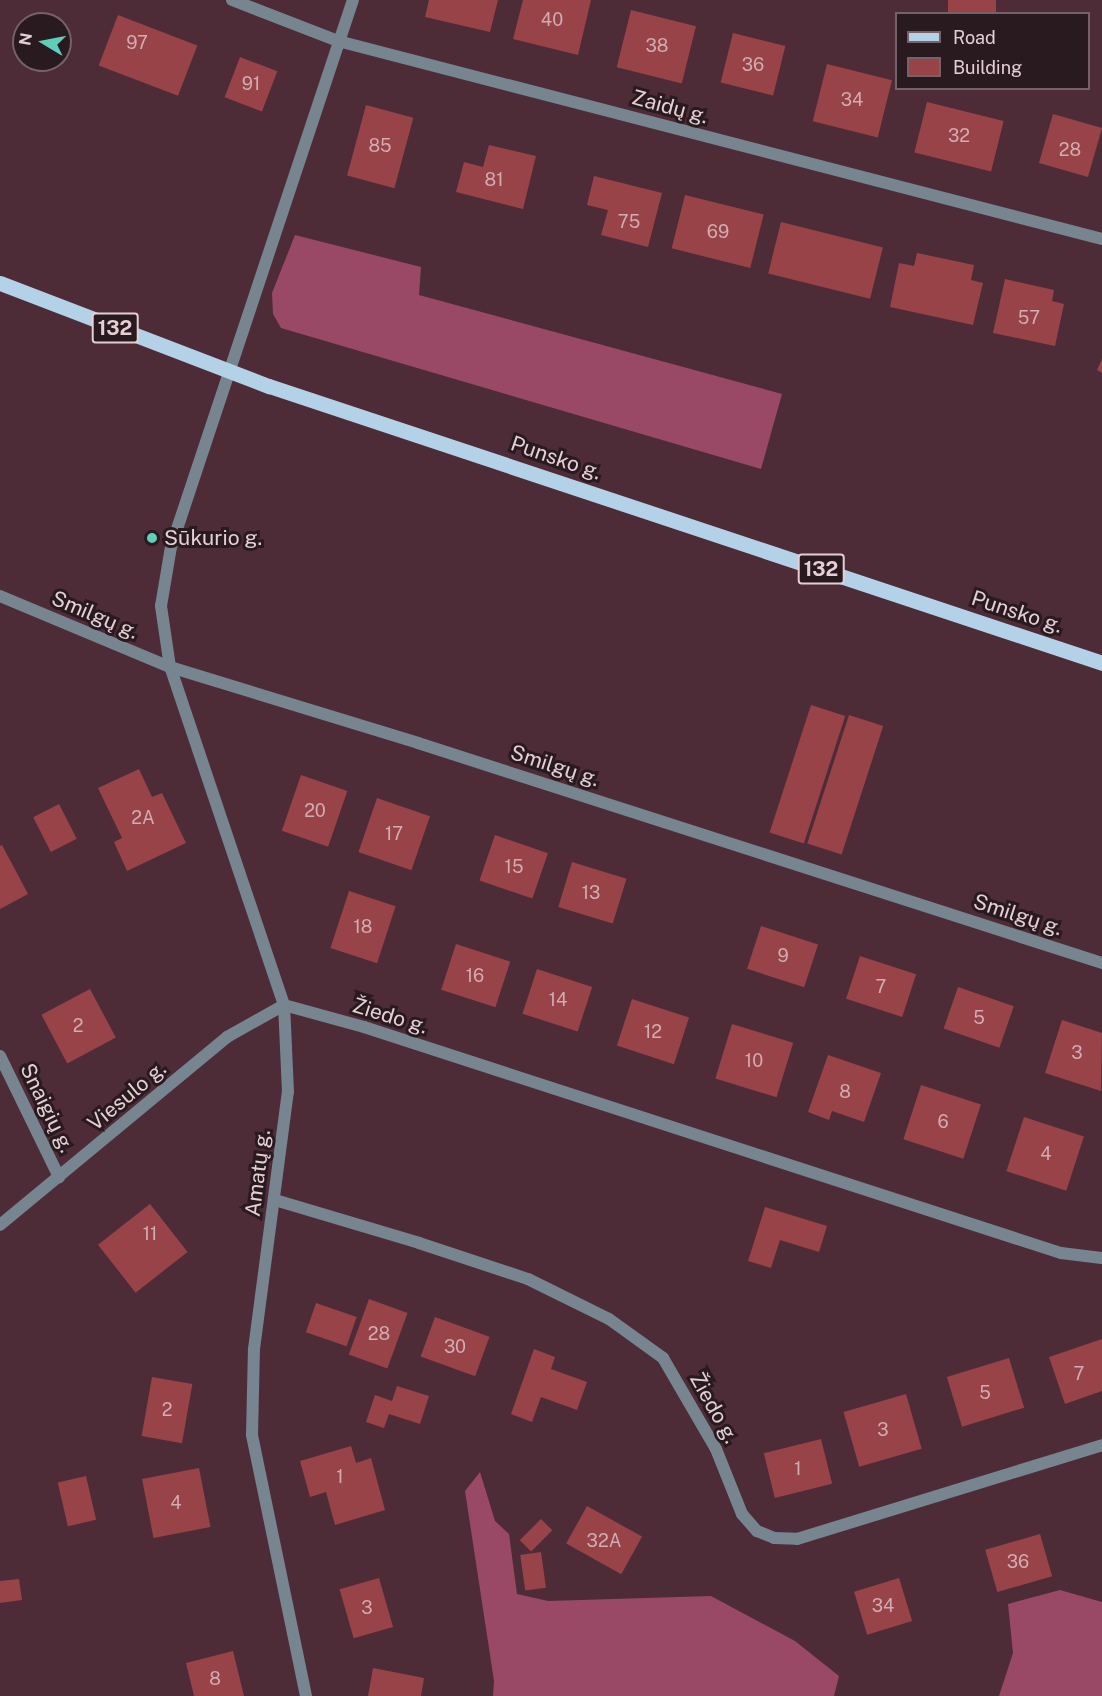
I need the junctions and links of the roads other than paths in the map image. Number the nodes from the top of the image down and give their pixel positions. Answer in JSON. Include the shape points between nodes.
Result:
{"nodes":[{"id":1,"x":232,"y":0,"type":"edge"},
{"id":2,"x":353,"y":0,"type":"edge"},
{"id":3,"x":338,"y":41,"type":"junction"},
{"id":4,"x":1102,"y":239,"type":"edge"},
{"id":5,"x":0,"y":283,"type":"edge"},
{"id":6,"x":230,"y":372,"type":"junction"},
{"id":7,"x":0,"y":596,"type":"edge"},
{"id":8,"x":1102,"y":663,"type":"edge"},
{"id":9,"x":170,"y":667,"type":"junction"},
{"id":10,"x":1102,"y":963,"type":"edge"},
{"id":11,"x":285,"y":1005,"type":"junction"},
{"id":12,"x":0,"y":1056,"type":"edge"},
{"id":13,"x":59,"y":1178,"type":"junction"},
{"id":14,"x":275,"y":1200,"type":"junction"},
{"id":15,"x":0,"y":1225,"type":"edge"},
{"id":16,"x":1102,"y":1258,"type":"edge"},
{"id":17,"x":1102,"y":1445,"type":"edge"},
{"id":18,"x":306,"y":1696,"type":"edge"}],
"edges":[{"from":1,"to":3,"type":"street","name":"Zaidų g."},
{"from":2,"to":3,"type":"street","name":"Amatų g."},
{"from":3,"to":4,"type":"street","name":"Zaidų g."},
{"from":3,"to":6,"type":"street","name":"Amatų g."},
{"from":5,"to":6,"type":"main road","name":"Punsko g.","number":"132"},
{"from":6,"to":8,"type":"main road","name":"Punsko g.","number":"132"},
{"from":6,"to":9,"type":"street","name":"Amatų g.","via":[[171,548],[161,606]]},
{"from":7,"to":9,"type":"street","name":"Smilgų g."},
{"from":9,"to":10,"type":"street","name":"Smilgų g."},
{"from":9,"to":11,"type":"street","name":"Amatų g."},
{"from":11,"to":13,"type":"street","name":"Viesulo g.","via":[[227,1037]]},
{"from":11,"to":14,"type":"street","name":"Amatų g.","via":[[288,1092]]},
{"from":11,"to":16,"type":"street","name":"Žiedo g.","via":[[364,1027],[1061,1253]]},
{"from":12,"to":13,"type":"street","name":"Snaigių g."},
{"from":13,"to":15,"type":"street","name":"Viesulo g."},
{"from":14,"to":17,"type":"street","name":"Žiedo g.","via":[[528,1279],[609,1319],[663,1358],[716,1449],[742,1514],[757,1531],[774,1538],[796,1539]]},
{"from":14,"to":18,"type":"street","name":"Amatų g.","via":[[254,1349],[252,1435]]}]}
